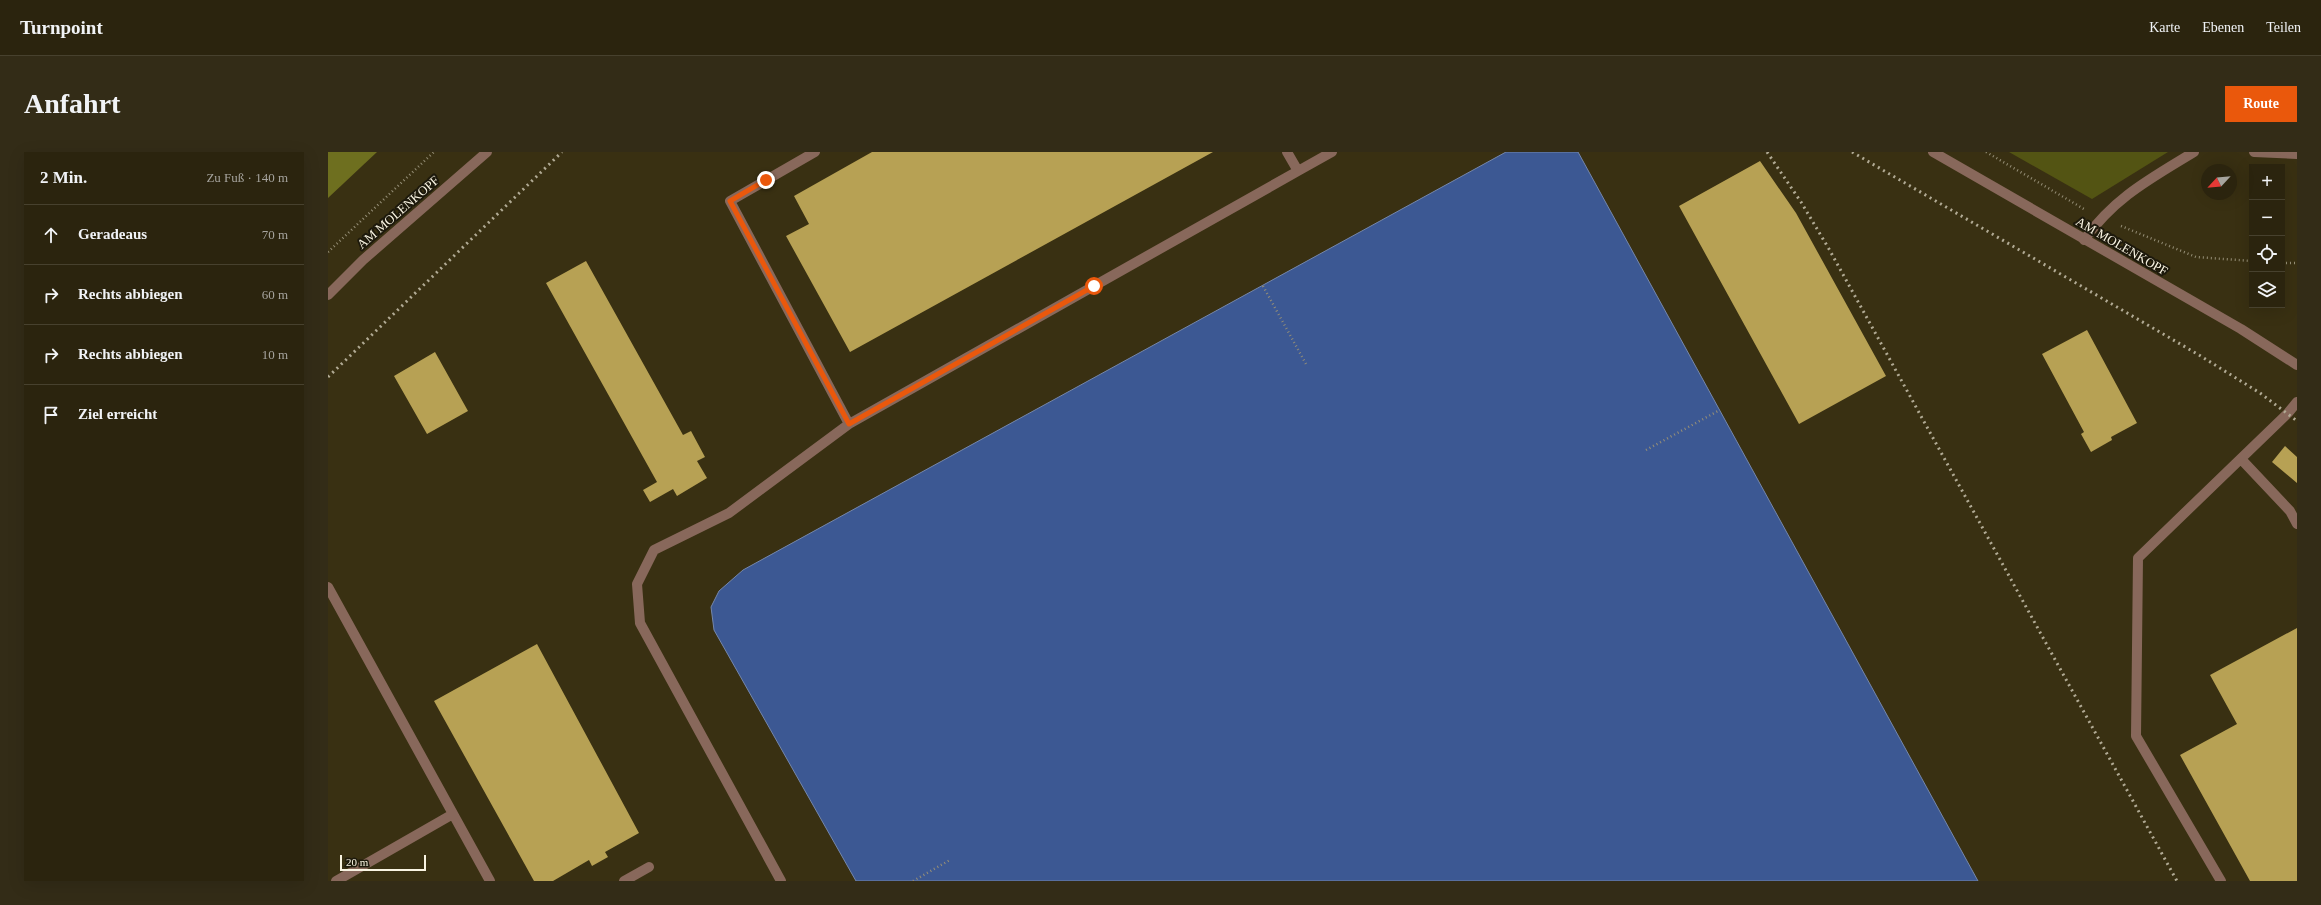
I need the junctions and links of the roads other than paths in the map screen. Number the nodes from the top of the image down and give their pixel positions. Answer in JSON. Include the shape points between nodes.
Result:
{"nodes":[{"id":1,"x":487,"y":152,"type":"edge"},
{"id":2,"x":815,"y":152,"type":"edge"},
{"id":3,"x":1287,"y":152,"type":"edge"},
{"id":4,"x":1332,"y":152,"type":"edge"},
{"id":5,"x":1932,"y":152,"type":"edge"},
{"id":6,"x":2194,"y":152,"type":"edge"},
{"id":7,"x":2254,"y":152,"type":"edge"},
{"id":8,"x":2297,"y":154,"type":"edge"},
{"id":9,"x":1298,"y":171,"type":"junction"},
{"id":10,"x":2084,"y":240,"type":"junction"},
{"id":11,"x":328,"y":295,"type":"edge"},
{"id":12,"x":2297,"y":364,"type":"edge"},
{"id":13,"x":2297,"y":402,"type":"edge"},
{"id":14,"x":849,"y":424,"type":"junction"},
{"id":15,"x":2241,"y":459,"type":"junction"},
{"id":16,"x":2297,"y":524,"type":"edge"},
{"id":17,"x":328,"y":587,"type":"edge"},
{"id":18,"x":453,"y":814,"type":"junction"},
{"id":19,"x":649,"y":867,"type":"dead end"},
{"id":20,"x":336,"y":881,"type":"edge"},
{"id":21,"x":490,"y":881,"type":"edge"},
{"id":22,"x":624,"y":881,"type":"edge"},
{"id":23,"x":781,"y":881,"type":"edge"},
{"id":24,"x":2221,"y":881,"type":"edge"}],
"edges":[{"from":1,"to":11,"type":"street","name":"AM MOLENKOPF","via":[[363,260]]},
{"from":2,"to":14,"type":"street","via":[[730,201]]},
{"from":3,"to":9,"type":"street"},
{"from":4,"to":9,"type":"street"},
{"from":5,"to":10,"type":"street","name":"AM MOLENKOPF"},
{"from":6,"to":10,"type":"street","via":[[2134,188],[2100,218]]},
{"from":7,"to":8,"type":"street"},
{"from":9,"to":14,"type":"street"},
{"from":10,"to":12,"type":"street","name":"AM MOLENKOPF","via":[[2241,329]]},
{"from":13,"to":15,"type":"street"},
{"from":14,"to":23,"type":"street","via":[[729,513],[654,550],[638,584],[640,623]]},
{"from":15,"to":16,"type":"street","via":[[2290,511]]},
{"from":15,"to":24,"type":"street","via":[[2138,558],[2136,736]]},
{"from":17,"to":18,"type":"street"},
{"from":18,"to":20,"type":"street"},
{"from":18,"to":21,"type":"street"},
{"from":19,"to":22,"type":"street"}]}
